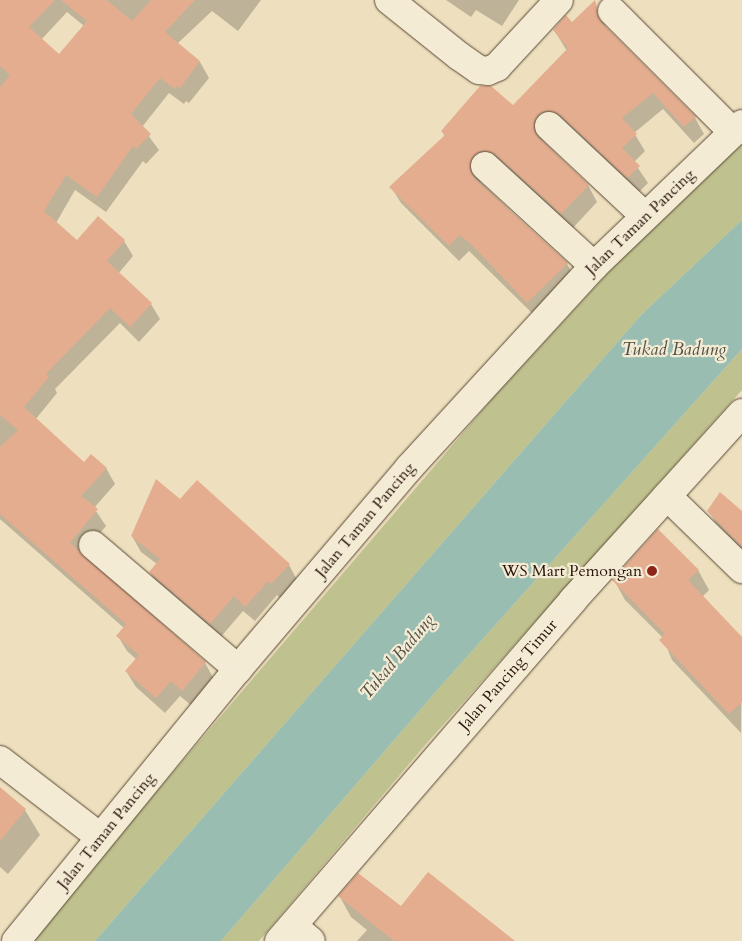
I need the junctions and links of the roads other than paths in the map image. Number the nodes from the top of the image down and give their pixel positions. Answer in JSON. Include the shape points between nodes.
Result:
{"nodes":[{"id":1,"x":389,"y":0,"type":"edge"},
{"id":2,"x":559,"y":0,"type":"edge"},
{"id":3,"x":612,"y":11,"type":"dead end"},
{"id":4,"x":549,"y":126,"type":"dead end"},
{"id":5,"x":737,"y":128,"type":"edge"},
{"id":6,"x":485,"y":166,"type":"dead end"},
{"id":7,"x":645,"y":216,"type":"junction"},
{"id":8,"x":594,"y":266,"type":"junction"},
{"id":9,"x":742,"y":413,"type":"edge"},
{"id":10,"x":667,"y":496,"type":"junction"},
{"id":11,"x":93,"y":545,"type":"dead end"},
{"id":12,"x":742,"y":569,"type":"edge"},
{"id":13,"x":238,"y":669,"type":"junction"},
{"id":14,"x":0,"y":760,"type":"edge"},
{"id":15,"x":100,"y":837,"type":"junction"},
{"id":16,"x":294,"y":936,"type":"edge"},
{"id":17,"x":16,"y":941,"type":"edge"}],
"edges":[{"from":1,"to":2,"type":"street","via":[[459,56],[479,70],[488,71],[497,67]]},
{"from":3,"to":5,"type":"street"},
{"from":4,"to":7,"type":"street"},
{"from":5,"to":7,"type":"street","name":"Jalan Taman Pancing"},
{"from":6,"to":8,"type":"street"},
{"from":7,"to":8,"type":"street","name":"Jalan Taman Pancing"},
{"from":8,"to":13,"type":"street","name":"Jalan Taman Pancing","via":[[408,468]]},
{"from":9,"to":10,"type":"street","name":"Jalan Pancing Timur"},
{"from":10,"to":12,"type":"street"},
{"from":10,"to":16,"type":"street","name":"Jalan Pancing Timur","via":[[566,607]]},
{"from":11,"to":13,"type":"street"},
{"from":13,"to":15,"type":"street","name":"Jalan Taman Pancing"},
{"from":14,"to":15,"type":"street"},
{"from":15,"to":17,"type":"street","name":"Jalan Taman Pancing"}]}
